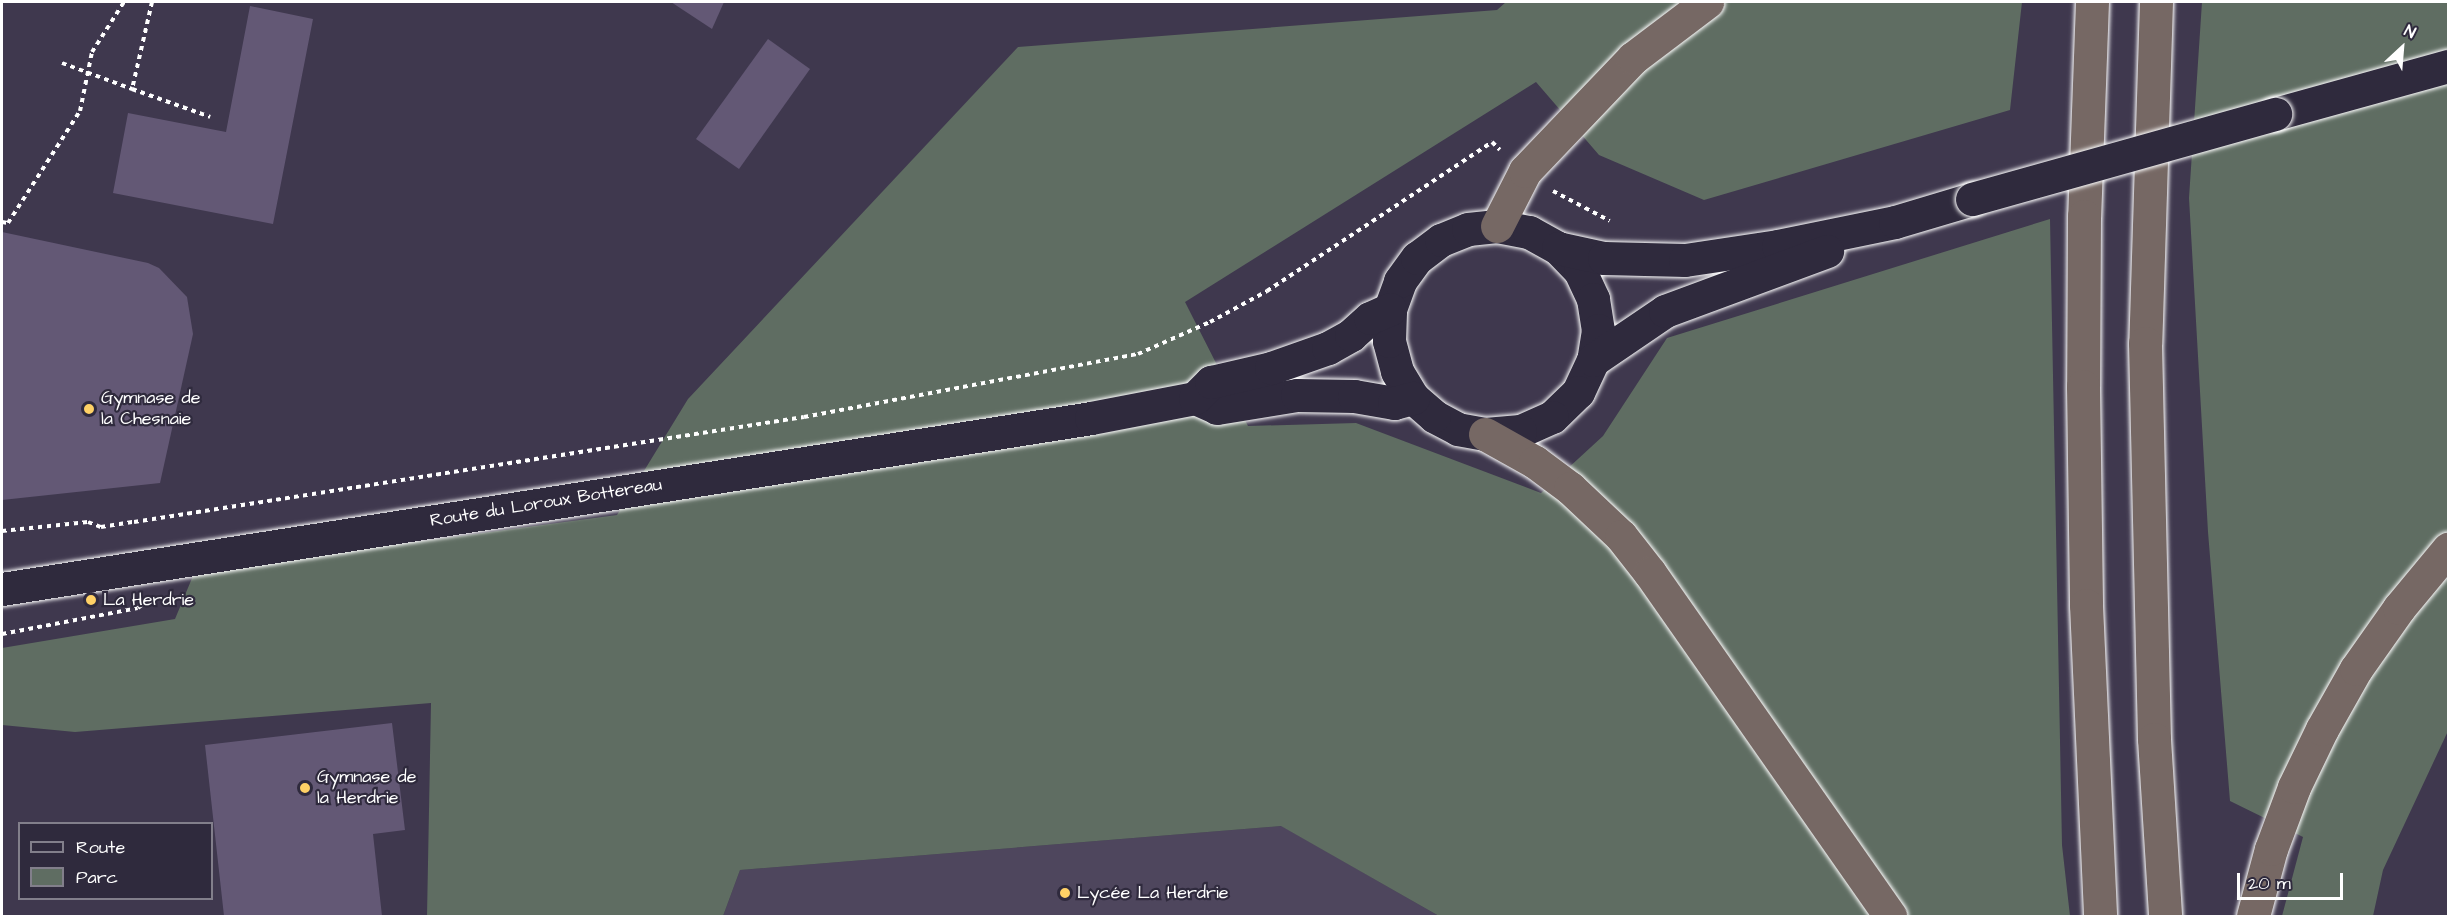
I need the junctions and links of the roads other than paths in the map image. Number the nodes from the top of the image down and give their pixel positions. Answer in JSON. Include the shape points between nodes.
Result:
{"nodes":[{"id":1,"x":1707,"y":2,"type":"edge"},
{"id":2,"x":2092,"y":2,"type":"edge"},
{"id":3,"x":2156,"y":2,"type":"edge"},
{"id":4,"x":2448,"y":66,"type":"edge"},
{"id":5,"x":1895,"y":222,"type":"junction"},
{"id":6,"x":1497,"y":226,"type":"junction"},
{"id":7,"x":1558,"y":248,"type":"junction"},
{"id":8,"x":1390,"y":309,"type":"junction"},
{"id":9,"x":1593,"y":360,"type":"junction"},
{"id":10,"x":1195,"y":398,"type":"junction"},
{"id":11,"x":1413,"y":398,"type":"junction"},
{"id":12,"x":1485,"y":434,"type":"junction"},
{"id":13,"x":2448,"y":549,"type":"edge"},
{"id":14,"x":2,"y":589,"type":"edge"},
{"id":15,"x":1890,"y":916,"type":"edge"},
{"id":16,"x":2100,"y":916,"type":"edge"},
{"id":17,"x":2165,"y":916,"type":"edge"},
{"id":18,"x":2253,"y":916,"type":"edge"}],
"edges":[{"from":1,"to":6,"type":"highway","via":[[1633,58],[1525,171]]},
{"from":2,"to":16,"type":"highway","via":[[2083,386],[2086,605]]},
{"from":3,"to":17,"type":"highway","via":[[2145,343],[2154,727]]},
{"from":4,"to":5,"type":"main road","bridge":true},
{"from":5,"to":7,"type":"main road","via":[[1685,260],[1604,258]]},
{"from":5,"to":9,"type":"main road","via":[[1788,267],[1665,311]]},
{"from":6,"to":7,"type":"main road","via":[[1529,232]]},
{"from":6,"to":8,"type":"main road","via":[[1468,229],[1441,240],[1418,258],[1400,281]]},
{"from":7,"to":9,"type":"main road","via":[[1580,271],[1593,299],[1598,330]]},
{"from":8,"to":10,"type":"main road","via":[[1370,318],[1328,348],[1271,369],[1211,382]]},
{"from":8,"to":11,"type":"main road","via":[[1389,341],[1397,371]]},
{"from":9,"to":12,"type":"main road","via":[[1578,392],[1552,417],[1520,431]]},
{"from":10,"to":11,"type":"main road","via":[[1217,408],[1297,395],[1354,396],[1394,403]]},
{"from":10,"to":14,"type":"main road","name":"Route du Loroux Bottereau","via":[[1091,418]]},
{"from":11,"to":12,"type":"main road","via":[[1458,429]]},
{"from":12,"to":15,"type":"highway","via":[[1535,462],[1570,488],[1621,536]]},
{"from":13,"to":18,"type":"highway","via":[[2356,669],[2322,729],[2290,797]]}]}
